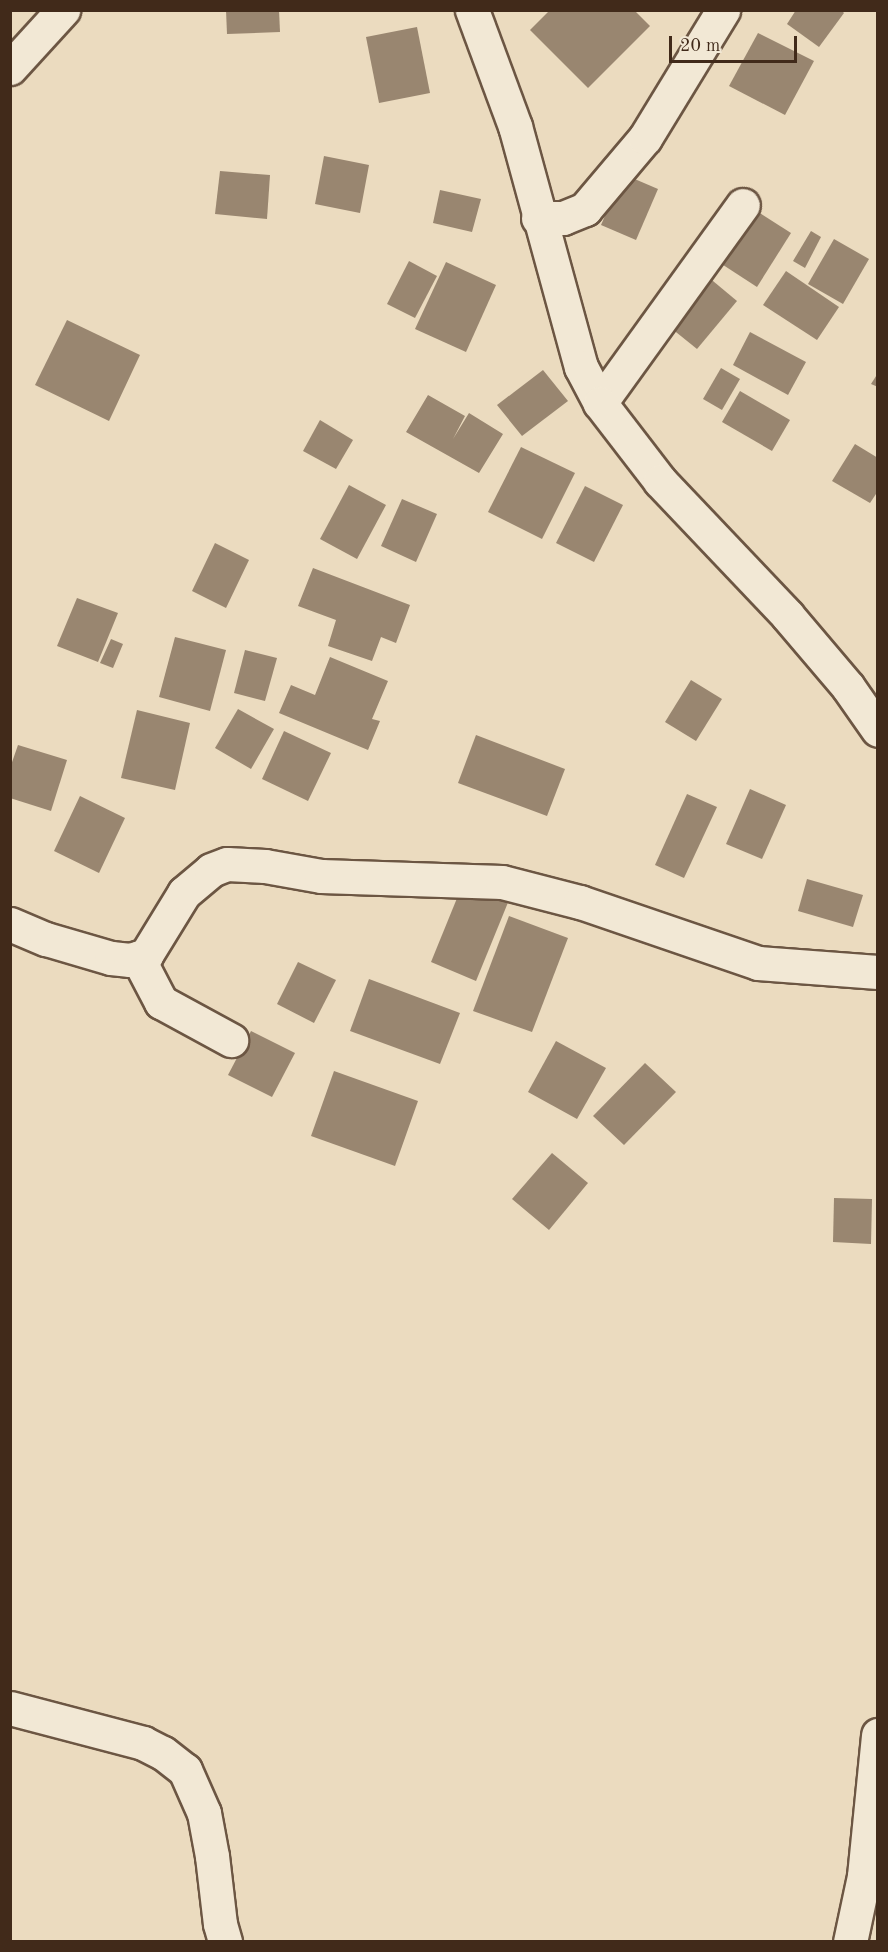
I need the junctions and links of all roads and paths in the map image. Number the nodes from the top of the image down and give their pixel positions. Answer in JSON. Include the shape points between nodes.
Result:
{"nodes":[{"id":1,"x":63,"y":10,"type":"edge"},
{"id":2,"x":472,"y":10,"type":"edge"},
{"id":3,"x":723,"y":10,"type":"edge"},
{"id":4,"x":10,"y":68,"type":"edge"},
{"id":5,"x":743,"y":205,"type":"dead end"},
{"id":6,"x":538,"y":218,"type":"junction"},
{"id":7,"x":600,"y":404,"type":"junction"},
{"id":8,"x":878,"y":730,"type":"edge"},
{"id":9,"x":10,"y":924,"type":"edge"},
{"id":10,"x":138,"y":957,"type":"junction"},
{"id":11,"x":878,"y":972,"type":"edge"},
{"id":12,"x":231,"y":1040,"type":"dead end"},
{"id":13,"x":10,"y":1708,"type":"edge"},
{"id":14,"x":878,"y":1735,"type":"edge"},
{"id":15,"x":225,"y":1941,"type":"edge"},
{"id":16,"x":850,"y":1941,"type":"edge"}],
"edges":[{"from":1,"to":4,"type":"street"},
{"from":2,"to":6,"type":"street","via":[[515,126]]},
{"from":3,"to":6,"type":"street","via":[[645,138],[585,209],[563,218]]},
{"from":5,"to":7,"type":"street"},
{"from":6,"to":7,"type":"street","via":[[581,368]]},
{"from":7,"to":8,"type":"street","via":[[660,481],[787,615],[848,687]]},
{"from":9,"to":10,"type":"street","via":[[46,939],[111,957]]},
{"from":10,"to":11,"type":"street","via":[[146,955],[156,942],[184,893],[196,880],[227,864],[321,876],[502,882],[580,902],[758,963]]},
{"from":10,"to":12,"type":"street","via":[[161,1002]]},
{"from":13,"to":15,"type":"street","via":[[143,1743],[184,1770],[204,1813]]},
{"from":14,"to":16,"type":"street","via":[[864,1876]]}]}
